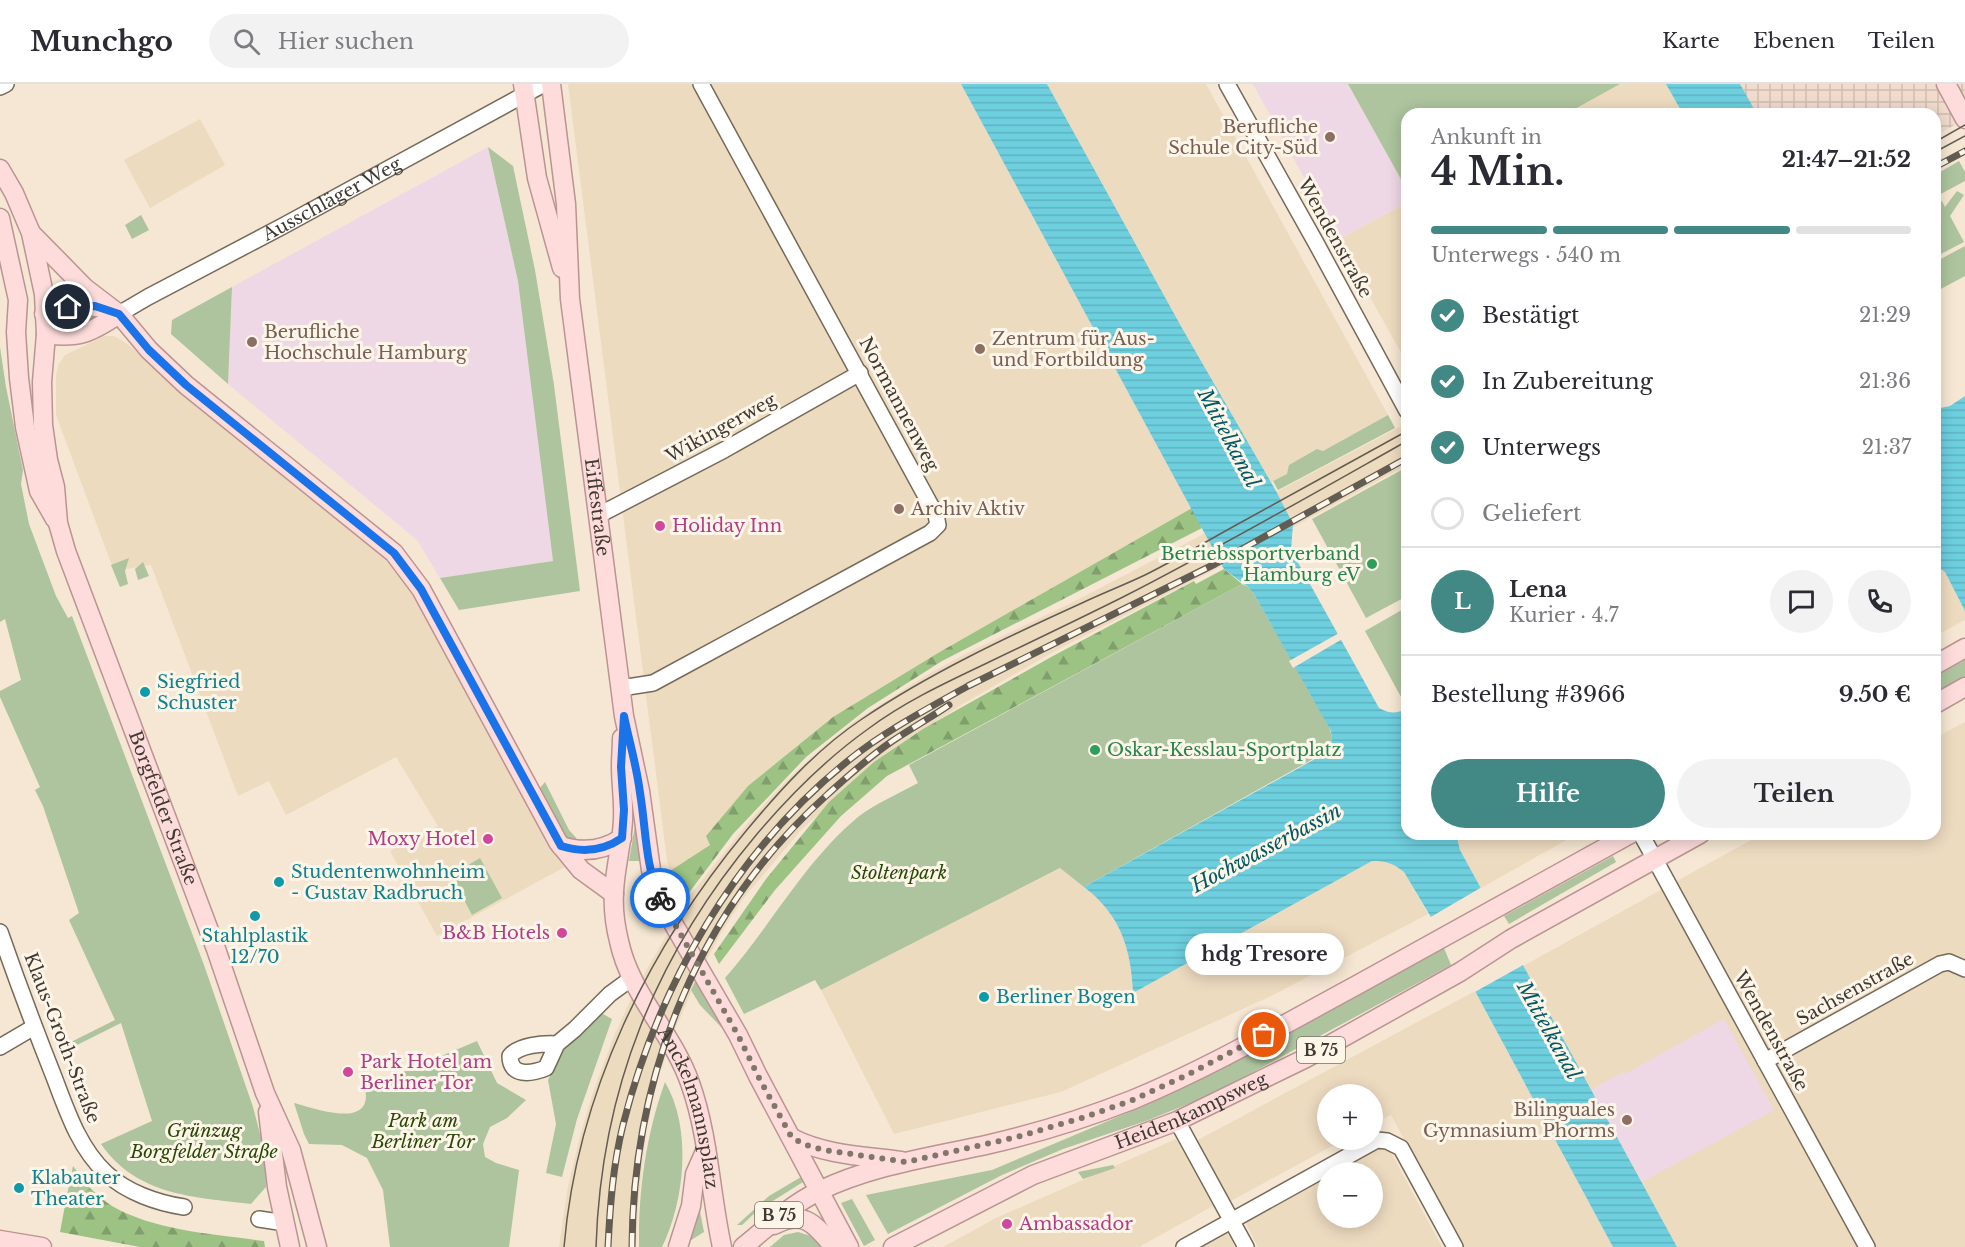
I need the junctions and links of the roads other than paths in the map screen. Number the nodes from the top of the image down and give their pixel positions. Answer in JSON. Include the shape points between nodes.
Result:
{"nodes":[{"id":1,"x":6,"y":84,"type":"edge"},
{"id":2,"x":544,"y":84,"type":"edge"},
{"id":3,"x":551,"y":84,"type":"edge"},
{"id":4,"x":701,"y":84,"type":"edge"},
{"id":5,"x":1227,"y":84,"type":"edge"},
{"id":6,"x":1946,"y":84,"type":"edge"},
{"id":7,"x":0,"y":87,"type":"edge"},
{"id":8,"x":523,"y":90,"type":"edge"},
{"id":9,"x":1965,"y":119,"type":"edge"},
{"id":10,"x":0,"y":169,"type":"edge"},
{"id":11,"x":0,"y":219,"type":"edge"},
{"id":12,"x":31,"y":233,"type":"junction"},
{"id":13,"x":570,"y":299,"type":"junction"},
{"id":14,"x":18,"y":300,"type":"junction"},
{"id":15,"x":119,"y":314,"type":"junction"},
{"id":16,"x":42,"y":324,"type":"junction"},
{"id":17,"x":17,"y":349,"type":"junction"},
{"id":18,"x":860,"y":373,"type":"junction"},
{"id":19,"x":1401,"y":400,"type":"edge"},
{"id":20,"x":599,"y":515,"type":"junction"},
{"id":21,"x":58,"y":523,"type":"junction"},
{"id":22,"x":1965,"y":648,"type":"edge"},
{"id":23,"x":1941,"y":662,"type":"edge"},
{"id":24,"x":1965,"y":687,"type":"edge"},
{"id":25,"x":621,"y":688,"type":"junction"},
{"id":26,"x":1941,"y":701,"type":"edge"},
{"id":27,"x":624,"y":716,"type":"junction"},
{"id":28,"x":622,"y":838,"type":"junction"},
{"id":29,"x":1619,"y":840,"type":"edge"},
{"id":30,"x":1644,"y":840,"type":"edge"},
{"id":31,"x":1689,"y":840,"type":"edge"},
{"id":32,"x":561,"y":846,"type":"junction"},
{"id":33,"x":1655,"y":859,"type":"junction"},
{"id":34,"x":614,"y":894,"type":"junction"},
{"id":35,"x":0,"y":932,"type":"edge"},
{"id":36,"x":1965,"y":969,"type":"edge"},
{"id":37,"x":632,"y":978,"type":"junction"},
{"id":38,"x":34,"y":1028,"type":"junction"},
{"id":39,"x":557,"y":1044,"type":"dead end"},
{"id":40,"x":0,"y":1047,"type":"edge"},
{"id":41,"x":1765,"y":1061,"type":"junction"},
{"id":42,"x":265,"y":1092,"type":"junction"},
{"id":43,"x":1178,"y":1121,"type":"junction"},
{"id":44,"x":792,"y":1138,"type":"junction"},
{"id":45,"x":706,"y":1147,"type":"junction"},
{"id":46,"x":906,"y":1162,"type":"junction"},
{"id":47,"x":820,"y":1191,"type":"junction"},
{"id":48,"x":184,"y":1207,"type":"dead end"},
{"id":49,"x":259,"y":1219,"type":"dead end"},
{"id":50,"x":1231,"y":1221,"type":"junction"},
{"id":51,"x":285,"y":1223,"type":"junction"},
{"id":52,"x":765,"y":1229,"type":"junction"},
{"id":53,"x":0,"y":1240,"type":"edge"},
{"id":54,"x":316,"y":1242,"type":"edge"},
{"id":55,"x":42,"y":1247,"type":"edge"},
{"id":56,"x":290,"y":1247,"type":"edge"},
{"id":57,"x":678,"y":1247,"type":"edge"},
{"id":58,"x":722,"y":1247,"type":"edge"},
{"id":59,"x":743,"y":1247,"type":"edge"},
{"id":60,"x":834,"y":1247,"type":"edge"},
{"id":61,"x":849,"y":1247,"type":"edge"},
{"id":62,"x":893,"y":1247,"type":"edge"},
{"id":63,"x":1184,"y":1247,"type":"edge"},
{"id":64,"x":1246,"y":1247,"type":"edge"},
{"id":65,"x":1455,"y":1247,"type":"edge"},
{"id":66,"x":1867,"y":1247,"type":"edge"}],
"edges":[{"from":1,"to":7,"type":"street"},
{"from":2,"to":8,"type":"street","name":"Ausschläger Weg"},
{"from":3,"to":13,"type":"main road","name":"Eiffestraße","via":[[566,204]]},
{"from":4,"to":18,"type":"street","name":"Normannenweg"},
{"from":5,"to":19,"type":"street","name":"Wendenstraße"},
{"from":6,"to":9,"type":"main road"},
{"from":8,"to":13,"type":"main road","name":"Eiffestraße","via":[[537,177]]},
{"from":8,"to":15,"type":"street","name":"Ausschläger Weg","via":[[284,226]]},
{"from":10,"to":12,"type":"main road","name":"Borgfelder Straße"},
{"from":11,"to":14,"type":"main road","name":"Borgfelder Straße"},
{"from":12,"to":15,"type":"main road","via":[[85,288]]},
{"from":12,"to":16,"type":"main road","name":"Borgfelder Straße","via":[[44,294]]},
{"from":13,"to":20,"type":"main road","name":"Eiffestraße"},
{"from":14,"to":16,"type":"main road"},
{"from":14,"to":17,"type":"main road","name":"Borgfelder Straße"},
{"from":15,"to":16,"type":"main road","via":[[80,305],[56,310]]},
{"from":15,"to":16,"type":"main road","name":"Ausschläger Weg","via":[[98,328],[63,337]]},
{"from":15,"to":32,"type":"main road","via":[[186,385],[394,553],[421,589]]},
{"from":16,"to":17,"type":"main road"},
{"from":16,"to":21,"type":"main road","name":"Borgfelder Straße","via":[[43,416]]},
{"from":17,"to":21,"type":"main road","name":"Borgfelder Straße","via":[[29,451],[39,491]]},
{"from":18,"to":20,"type":"street","name":"Wikingerweg"},
{"from":18,"to":25,"type":"street","name":"Normannenweg","via":[[938,525],[930,533],[653,683]]},
{"from":20,"to":25,"type":"main road","name":"Eiffestraße"},
{"from":21,"to":42,"type":"main road","name":"Borgfelder Straße"},
{"from":22,"to":23,"type":"main road"},
{"from":24,"to":26,"type":"main road"},
{"from":25,"to":27,"type":"main road","name":"Eiffestraße"},
{"from":27,"to":28,"type":"main road","name":"Eiffestraße"},
{"from":27,"to":44,"type":"main road","name":"Eiffestraße","via":[[655,887]]},
{"from":28,"to":32,"type":"main road","via":[[598,849]]},
{"from":28,"to":34,"type":"main road","name":"Eiffestraße"},
{"from":29,"to":46,"type":"main road","name":"Heidenkampsweg","number":"B 75","via":[[1274,1030],[1133,1100],[1017,1137]]},
{"from":30,"to":33,"type":"street","name":"Wendenstraße"},
{"from":31,"to":33,"type":"main road","name":"Heidenkampsweg","number":"B 75"},
{"from":32,"to":34,"type":"main road","via":[[581,870]]},
{"from":33,"to":41,"type":"street","name":"Wendenstraße"},
{"from":33,"to":43,"type":"main road","name":"Heidenkampsweg","number":"B 75","via":[[1306,1058]]},
{"from":34,"to":37,"type":"main road","name":"Eiffestraße","via":[[619,942]]},
{"from":35,"to":38,"type":"street","name":"Klaus-Groth-Straße"},
{"from":36,"to":41,"type":"street","name":"Sachsenstraße","via":[[1949,962],[1940,964]]},
{"from":37,"to":39,"type":"street"},
{"from":37,"to":45,"type":"main road","name":"Anckelmannsplatz","via":[[677,1052],[690,1082]]},
{"from":38,"to":40,"type":"street"},
{"from":38,"to":48,"type":"street","name":"Klaus-Groth-Straße","via":[[71,1122],[96,1163],[129,1190]]},
{"from":41,"to":66,"type":"street","name":"Wendenstraße"},
{"from":42,"to":51,"type":"main road","name":"Borgfelder Straße"},
{"from":42,"to":54,"type":"main road","name":"Borgfelder Straße","via":[[291,1150]]},
{"from":43,"to":50,"type":"street"},
{"from":43,"to":62,"type":"main road","name":"Heidenkampsweg","number":"B 75","via":[[1033,1176]]},
{"from":44,"to":46,"type":"main road","via":[[824,1150]]},
{"from":44,"to":47,"type":"main road"},
{"from":45,"to":57,"type":"main road","via":[[695,1174],[691,1206]]},
{"from":45,"to":58,"type":"main road","name":"Anckelmannsplatz"},
{"from":46,"to":47,"type":"main road","name":"Heidenkampsweg","number":"B 75"},
{"from":47,"to":52,"type":"main road","number":"B 75","via":[[787,1210]]},
{"from":47,"to":61,"type":"main road"},
{"from":49,"to":51,"type":"street"},
{"from":50,"to":63,"type":"street"},
{"from":50,"to":64,"type":"street"},
{"from":50,"to":65,"type":"street","via":[[1364,1146],[1377,1140],[1387,1141],[1401,1148]]},
{"from":51,"to":56,"type":"main road","name":"Borgfelder Straße"},
{"from":52,"to":59,"type":"main road","number":"B 75"},
{"from":52,"to":60,"type":"main road","via":[[782,1221],[804,1219]]},
{"from":53,"to":55,"type":"main road"}]}
